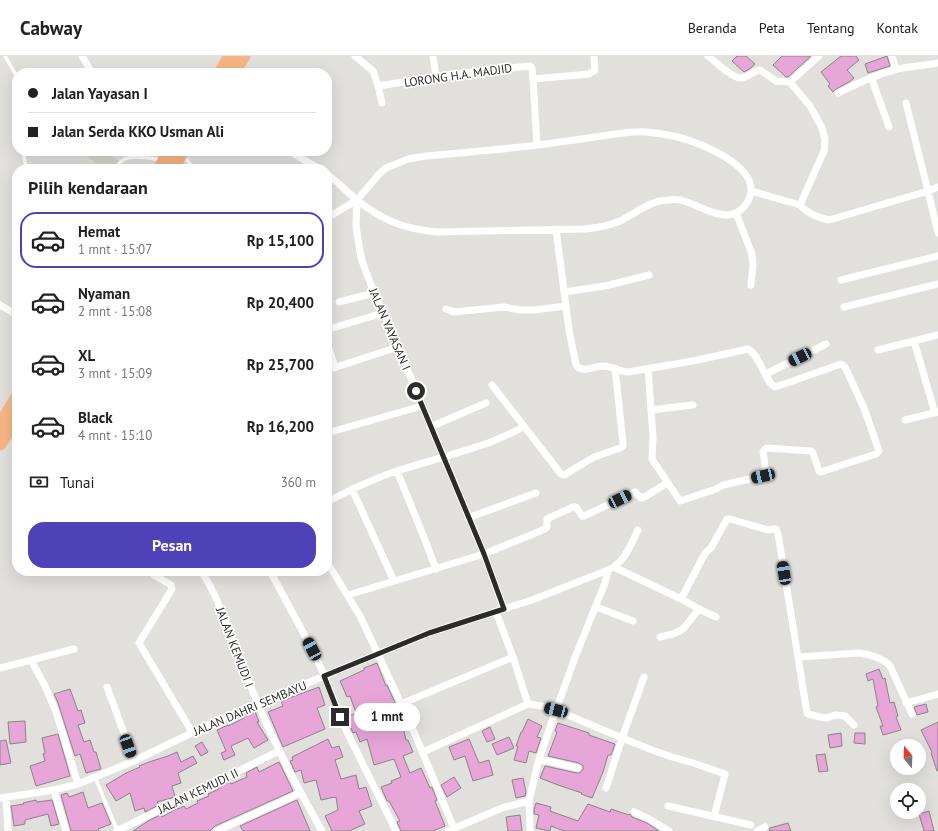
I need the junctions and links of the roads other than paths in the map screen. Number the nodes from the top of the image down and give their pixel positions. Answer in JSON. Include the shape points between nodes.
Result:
{"nodes":[{"id":1,"x":5,"y":56,"type":"edge"},
{"id":2,"x":82,"y":56,"type":"edge"},
{"id":3,"x":230,"y":56,"type":"edge"},
{"id":4,"x":244,"y":56,"type":"edge"},
{"id":5,"x":355,"y":56,"type":"edge"},
{"id":6,"x":433,"y":56,"type":"edge"},
{"id":7,"x":594,"y":56,"type":"edge"},
{"id":8,"x":708,"y":56,"type":"edge"},
{"id":9,"x":819,"y":56,"type":"edge"},
{"id":10,"x":892,"y":56,"type":"edge"},
{"id":11,"x":938,"y":64,"type":"edge"},
{"id":12,"x":12,"y":68,"type":"edge"},
{"id":13,"x":89,"y":68,"type":"edge"},
{"id":14,"x":223,"y":68,"type":"edge"},
{"id":15,"x":236,"y":68,"type":"edge"},
{"id":16,"x":896,"y":69,"type":"junction"},
{"id":17,"x":436,"y":77,"type":"junction"},
{"id":18,"x":871,"y":77,"type":"junction"},
{"id":19,"x":533,"y":79,"type":"junction"},
{"id":20,"x":790,"y":82,"type":"junction"},
{"id":21,"x":378,"y":86,"type":"junction"},
{"id":22,"x":838,"y":93,"type":"dead end"},
{"id":23,"x":382,"y":103,"type":"dead end"},
{"id":24,"x":906,"y":103,"type":"dead end"},
{"id":25,"x":889,"y":127,"type":"dead end"},
{"id":26,"x":537,"y":145,"type":"junction"},
{"id":27,"x":298,"y":156,"type":"edge"},
{"id":28,"x":172,"y":159,"type":"edge"},
{"id":29,"x":120,"y":164,"type":"edge"},
{"id":30,"x":183,"y":164,"type":"edge"},
{"id":31,"x":311,"y":164,"type":"edge"},
{"id":32,"x":332,"y":178,"type":"edge"},
{"id":33,"x":938,"y":187,"type":"edge"},
{"id":34,"x":751,"y":190,"type":"junction"},
{"id":35,"x":928,"y":191,"type":"junction"},
{"id":36,"x":357,"y":200,"type":"junction"},
{"id":37,"x":798,"y":204,"type":"junction"},
{"id":38,"x":736,"y":213,"type":"junction"},
{"id":39,"x":332,"y":215,"type":"edge"},
{"id":40,"x":556,"y":229,"type":"junction"},
{"id":41,"x":938,"y":234,"type":"edge"},
{"id":42,"x":938,"y":256,"type":"edge"},
{"id":43,"x":649,"y":275,"type":"dead end"},
{"id":44,"x":840,"y":280,"type":"dead end"},
{"id":45,"x":938,"y":284,"type":"edge"},
{"id":46,"x":750,"y":285,"type":"dead end"},
{"id":47,"x":564,"y":292,"type":"junction"},
{"id":48,"x":374,"y":293,"type":"junction"},
{"id":49,"x":339,"y":302,"type":"dead end"},
{"id":50,"x":0,"y":305,"type":"edge"},
{"id":51,"x":566,"y":306,"type":"junction"},
{"id":52,"x":844,"y":307,"type":"dead end"},
{"id":53,"x":446,"y":309,"type":"dead end"},
{"id":54,"x":12,"y":312,"type":"edge"},
{"id":55,"x":383,"y":313,"type":"junction"},
{"id":56,"x":332,"y":328,"type":"edge"},
{"id":57,"x":938,"y":335,"type":"edge"},
{"id":58,"x":914,"y":341,"type":"junction"},
{"id":59,"x":826,"y":344,"type":"dead end"},
{"id":60,"x":398,"y":347,"type":"junction"},
{"id":61,"x":878,"y":350,"type":"dead end"},
{"id":62,"x":332,"y":358,"type":"edge"},
{"id":63,"x":335,"y":368,"type":"junction"},
{"id":64,"x":615,"y":368,"type":"junction"},
{"id":65,"x":332,"y":369,"type":"edge"},
{"id":66,"x":648,"y":369,"type":"junction"},
{"id":67,"x":766,"y":374,"type":"junction"},
{"id":68,"x":492,"y":385,"type":"dead end"},
{"id":69,"x":486,"y":403,"type":"dead end"},
{"id":70,"x":693,"y":404,"type":"dead end"},
{"id":71,"x":422,"y":406,"type":"junction"},
{"id":72,"x":651,"y":410,"type":"junction"},
{"id":73,"x":936,"y":413,"type":"edge"},
{"id":74,"x":906,"y":420,"type":"dead end"},
{"id":75,"x":12,"y":424,"type":"edge"},
{"id":76,"x":430,"y":426,"type":"junction"},
{"id":77,"x":524,"y":426,"type":"junction"},
{"id":78,"x":332,"y":432,"type":"edge"},
{"id":79,"x":0,"y":444,"type":"edge"},
{"id":80,"x":443,"y":458,"type":"junction"},
{"id":81,"x":397,"y":471,"type":"junction"},
{"id":82,"x":667,"y":483,"type":"junction"},
{"id":83,"x":352,"y":489,"type":"junction"},
{"id":84,"x":536,"y":493,"type":"dead end"},
{"id":85,"x":332,"y":499,"type":"edge"},
{"id":86,"x":468,"y":518,"type":"junction"},
{"id":87,"x":638,"y":530,"type":"dead end"},
{"id":88,"x":484,"y":554,"type":"junction"},
{"id":89,"x":436,"y":569,"type":"junction"},
{"id":90,"x":611,"y":569,"type":"junction"},
{"id":91,"x":332,"y":570,"type":"edge"},
{"id":92,"x":156,"y":576,"type":"edge"},
{"id":93,"x":204,"y":576,"type":"edge"},
{"id":94,"x":273,"y":576,"type":"edge"},
{"id":95,"x":394,"y":581,"type":"junction"},
{"id":96,"x":348,"y":596,"type":"junction"},
{"id":97,"x":681,"y":598,"type":"junction"},
{"id":98,"x":596,"y":607,"type":"junction"},
{"id":99,"x":504,"y":609,"type":"junction"},
{"id":100,"x":699,"y":609,"type":"junction"},
{"id":101,"x":496,"y":612,"type":"junction"},
{"id":102,"x":716,"y":617,"type":"dead end"},
{"id":103,"x":634,"y":621,"type":"dead end"},
{"id":104,"x":660,"y":637,"type":"dead end"},
{"id":105,"x":74,"y":649,"type":"dead end"},
{"id":106,"x":378,"y":654,"type":"junction"},
{"id":107,"x":513,"y":657,"type":"junction"},
{"id":108,"x":798,"y":657,"type":"junction"},
{"id":109,"x":31,"y":660,"type":"junction"},
{"id":110,"x":0,"y":668,"type":"edge"},
{"id":111,"x":324,"y":676,"type":"junction"},
{"id":112,"x":644,"y":677,"type":"dead end"},
{"id":113,"x":107,"y":687,"type":"dead end"},
{"id":114,"x":938,"y":694,"type":"edge"},
{"id":115,"x":906,"y":702,"type":"junction"},
{"id":116,"x":257,"y":704,"type":"junction"},
{"id":117,"x":401,"y":704,"type":"junction"},
{"id":118,"x":528,"y":704,"type":"junction"},
{"id":119,"x":556,"y":710,"type":"junction"},
{"id":120,"x":912,"y":714,"type":"dead end"},
{"id":121,"x":854,"y":725,"type":"dead end"},
{"id":122,"x":192,"y":732,"type":"junction"},
{"id":123,"x":622,"y":738,"type":"junction"},
{"id":124,"x":279,"y":751,"type":"junction"},
{"id":125,"x":423,"y":752,"type":"junction"},
{"id":126,"x":539,"y":759,"type":"junction"},
{"id":127,"x":134,"y":761,"type":"junction"},
{"id":128,"x":578,"y":768,"type":"dead end"},
{"id":129,"x":95,"y":777,"type":"junction"},
{"id":130,"x":78,"y":784,"type":"junction"},
{"id":131,"x":606,"y":788,"type":"dead end"},
{"id":132,"x":54,"y":790,"type":"junction"},
{"id":133,"x":300,"y":793,"type":"junction"},
{"id":134,"x":3,"y":798,"type":"edge"},
{"id":135,"x":529,"y":801,"type":"junction"},
{"id":136,"x":668,"y":806,"type":"dead end"},
{"id":137,"x":634,"y":812,"type":"dead end"},
{"id":138,"x":714,"y":817,"type":"junction"},
{"id":139,"x":751,"y":825,"type":"dead end"},
{"id":140,"x":765,"y":828,"type":"dead end"},
{"id":141,"x":453,"y":830,"type":"edge"},
{"id":142,"x":8,"y":831,"type":"edge"},
{"id":143,"x":66,"y":831,"type":"edge"},
{"id":144,"x":117,"y":831,"type":"edge"},
{"id":145,"x":217,"y":831,"type":"edge"},
{"id":146,"x":322,"y":831,"type":"edge"},
{"id":147,"x":396,"y":831,"type":"edge"},
{"id":148,"x":530,"y":831,"type":"edge"},
{"id":149,"x":669,"y":831,"type":"edge"},
{"id":150,"x":757,"y":831,"type":"edge"}],
"edges":[{"from":1,"to":12,"type":"lane"},
{"from":2,"to":13,"type":"street"},
{"from":3,"to":14,"type":"highway"},
{"from":4,"to":15,"type":"highway"},
{"from":5,"to":21,"type":"street","via":[[373,71]]},
{"from":6,"to":17,"type":"street"},
{"from":7,"to":19,"type":"street","via":[[595,70],[589,74]]},
{"from":8,"to":20,"type":"street","via":[[737,78],[744,78],[760,70],[774,80]]},
{"from":9,"to":20,"type":"street"},
{"from":10,"to":16,"type":"street"},
{"from":11,"to":16,"type":"street"},
{"from":16,"to":18,"type":"street"},
{"from":17,"to":19,"type":"street","name":"LORONG H.A. MADJID","via":[[529,65],[532,68]]},
{"from":17,"to":21,"type":"street","name":"LORONG H.A. MADJID"},
{"from":18,"to":22,"type":"street"},
{"from":18,"to":25,"type":"street"},
{"from":19,"to":26,"type":"street","name":"LORONG H.A. MADJID"},
{"from":20,"to":37,"type":"street","via":[[810,106],[825,139],[824,150]]},
{"from":21,"to":23,"type":"street"},
{"from":24,"to":35,"type":"street"},
{"from":26,"to":34,"type":"street","via":[[636,132],[657,133],[680,138],[718,153],[747,175]]},
{"from":26,"to":36,"type":"street","via":[[408,159],[386,168]]},
{"from":27,"to":31,"type":"street"},
{"from":28,"to":29,"type":"lane","via":[[131,157]]},
{"from":28,"to":30,"type":"lane"},
{"from":32,"to":36,"type":"street"},
{"from":33,"to":35,"type":"street"},
{"from":34,"to":37,"type":"street"},
{"from":34,"to":38,"type":"street","via":[[746,205]]},
{"from":35,"to":37,"type":"street","via":[[829,220],[809,213]]},
{"from":35,"to":41,"type":"street"},
{"from":36,"to":39,"type":"street"},
{"from":36,"to":40,"type":"street","via":[[390,221],[422,231]]},
{"from":36,"to":48,"type":"street","name":"JALAN YAYASAN I","via":[[356,226],[360,252]]},
{"from":38,"to":40,"type":"street","via":[[720,215],[686,202],[668,200],[652,203],[604,226]]},
{"from":38,"to":46,"type":"street","via":[[752,254]]},
{"from":40,"to":47,"type":"street"},
{"from":42,"to":44,"type":"street"},
{"from":43,"to":47,"type":"street","via":[[605,286]]},
{"from":45,"to":52,"type":"street"},
{"from":47,"to":51,"type":"street"},
{"from":48,"to":49,"type":"street"},
{"from":48,"to":55,"type":"street","name":"JALAN YAYASAN I"},
{"from":50,"to":54,"type":"street"},
{"from":51,"to":53,"type":"street","via":[[534,310],[499,307],[454,312]]},
{"from":51,"to":64,"type":"street","via":[[576,365],[581,370],[604,366]]},
{"from":55,"to":56,"type":"street"},
{"from":55,"to":60,"type":"street","name":"JALAN YAYASAN I"},
{"from":57,"to":58,"type":"street"},
{"from":58,"to":61,"type":"street"},
{"from":58,"to":73,"type":"street"},
{"from":59,"to":67,"type":"street"},
{"from":60,"to":63,"type":"street"},
{"from":60,"to":71,"type":"street","name":"JALAN YAYASAN I"},
{"from":62,"to":63,"type":"street"},
{"from":63,"to":65,"type":"street"},
{"from":64,"to":66,"type":"street","via":[[625,372]]},
{"from":64,"to":77,"type":"street","via":[[624,443],[621,448],[594,457],[563,475]]},
{"from":66,"to":67,"type":"street","via":[[748,349],[752,351]]},
{"from":66,"to":72,"type":"street"},
{"from":67,"to":82,"type":"street","via":[[776,387],[842,364],[864,408],[878,452],[821,472],[811,451],[767,448],[763,452],[763,476],[719,486],[681,501]]},
{"from":68,"to":77,"type":"street"},
{"from":69,"to":76,"type":"street"},
{"from":70,"to":72,"type":"street"},
{"from":71,"to":76,"type":"street","name":"JALAN YAYASAN I"},
{"from":71,"to":78,"type":"street"},
{"from":72,"to":82,"type":"street","via":[[652,459]]},
{"from":73,"to":74,"type":"street"},
{"from":75,"to":79,"type":"highway"},
{"from":76,"to":80,"type":"street","name":"JALAN YAYASAN I"},
{"from":77,"to":80,"type":"street","via":[[507,436]]},
{"from":80,"to":81,"type":"street"},
{"from":80,"to":86,"type":"street","name":"JALAN YAYASAN I"},
{"from":81,"to":83,"type":"street"},
{"from":81,"to":89,"type":"street"},
{"from":82,"to":88,"type":"street","via":[[643,498],[634,492],[584,516],[573,507],[548,518],[545,529]]},
{"from":83,"to":85,"type":"street"},
{"from":83,"to":95,"type":"street"},
{"from":84,"to":86,"type":"street"},
{"from":86,"to":88,"type":"street","name":"JALAN YAYASAN I"},
{"from":87,"to":90,"type":"street","name":"JALAN DAHRI SEMBAYU","via":[[621,561]]},
{"from":88,"to":89,"type":"street"},
{"from":88,"to":99,"type":"street","name":"JALAN YAYASAN I"},
{"from":89,"to":95,"type":"street"},
{"from":90,"to":97,"type":"street"},
{"from":90,"to":98,"type":"street"},
{"from":90,"to":99,"type":"street","name":"JALAN DAHRI SEMBAYU"},
{"from":91,"to":96,"type":"street"},
{"from":92,"to":122,"type":"street","via":[[171,585],[172,589],[139,643]]},
{"from":93,"to":116,"type":"street","name":"JALAN KEMUDI I","via":[[217,600]]},
{"from":94,"to":111,"type":"street"},
{"from":95,"to":96,"type":"street"},
{"from":96,"to":106,"type":"street"},
{"from":97,"to":100,"type":"street"},
{"from":97,"to":108,"type":"street","via":[[727,519],[777,532]]},
{"from":98,"to":103,"type":"street"},
{"from":98,"to":119,"type":"street"},
{"from":99,"to":101,"type":"street","name":"JALAN DAHRI SEMBAYU"},
{"from":100,"to":102,"type":"street"},
{"from":100,"to":104,"type":"street","via":[[681,631]]},
{"from":101,"to":106,"type":"street","name":"JALAN DAHRI SEMBAYU","via":[[429,633]]},
{"from":101,"to":107,"type":"street"},
{"from":105,"to":109,"type":"street"},
{"from":106,"to":111,"type":"street","name":"JALAN DAHRI SEMBAYU"},
{"from":106,"to":117,"type":"street"},
{"from":107,"to":117,"type":"street"},
{"from":107,"to":118,"type":"street"},
{"from":108,"to":115,"type":"street","via":[[860,653],[887,662]]},
{"from":108,"to":121,"type":"street","via":[[808,714],[820,718],[845,716]]},
{"from":109,"to":110,"type":"street"},
{"from":109,"to":130,"type":"street","via":[[56,712]]},
{"from":111,"to":116,"type":"street","name":"JALAN DAHRI SEMBAYU"},
{"from":111,"to":147,"type":"street","via":[[346,730]]},
{"from":112,"to":123,"type":"street"},
{"from":113,"to":127,"type":"street"},
{"from":114,"to":115,"type":"street"},
{"from":115,"to":120,"type":"street"},
{"from":116,"to":122,"type":"street","name":"JALAN DAHRI SEMBAYU"},
{"from":116,"to":124,"type":"street","name":"JALAN KEMUDI I"},
{"from":117,"to":125,"type":"street"},
{"from":118,"to":119,"type":"street"},
{"from":118,"to":125,"type":"street"},
{"from":119,"to":123,"type":"street"},
{"from":119,"to":126,"type":"street"},
{"from":122,"to":127,"type":"street","name":"JALAN DAHRI SEMBAYU"},
{"from":123,"to":131,"type":"street"},
{"from":123,"to":138,"type":"street","via":[[725,774]]},
{"from":124,"to":133,"type":"street","name":"JALAN KEMUDI I"},
{"from":124,"to":144,"type":"street","name":"JALAN KEMUDI II"},
{"from":125,"to":141,"type":"street"},
{"from":126,"to":128,"type":"street"},
{"from":126,"to":135,"type":"street"},
{"from":127,"to":129,"type":"street","name":"JALAN DAHRI SEMBAYU"},
{"from":129,"to":130,"type":"street","name":"JALAN DAHRI SEMBAYU"},
{"from":129,"to":144,"type":"lane"},
{"from":130,"to":132,"type":"street","name":"JALAN DAHRI SEMBAYU"},
{"from":132,"to":134,"type":"street","name":"JALAN DAHRI SEMBAYU"},
{"from":132,"to":143,"type":"street"},
{"from":133,"to":145,"type":"street"},
{"from":133,"to":146,"type":"street","name":"JALAN KEMUDI I"},
{"from":134,"to":142,"type":"street"},
{"from":135,"to":141,"type":"street","via":[[502,808]]},
{"from":135,"to":148,"type":"street"},
{"from":136,"to":138,"type":"street"},
{"from":137,"to":149,"type":"street"},
{"from":138,"to":139,"type":"street"},
{"from":140,"to":150,"type":"street"}]}
